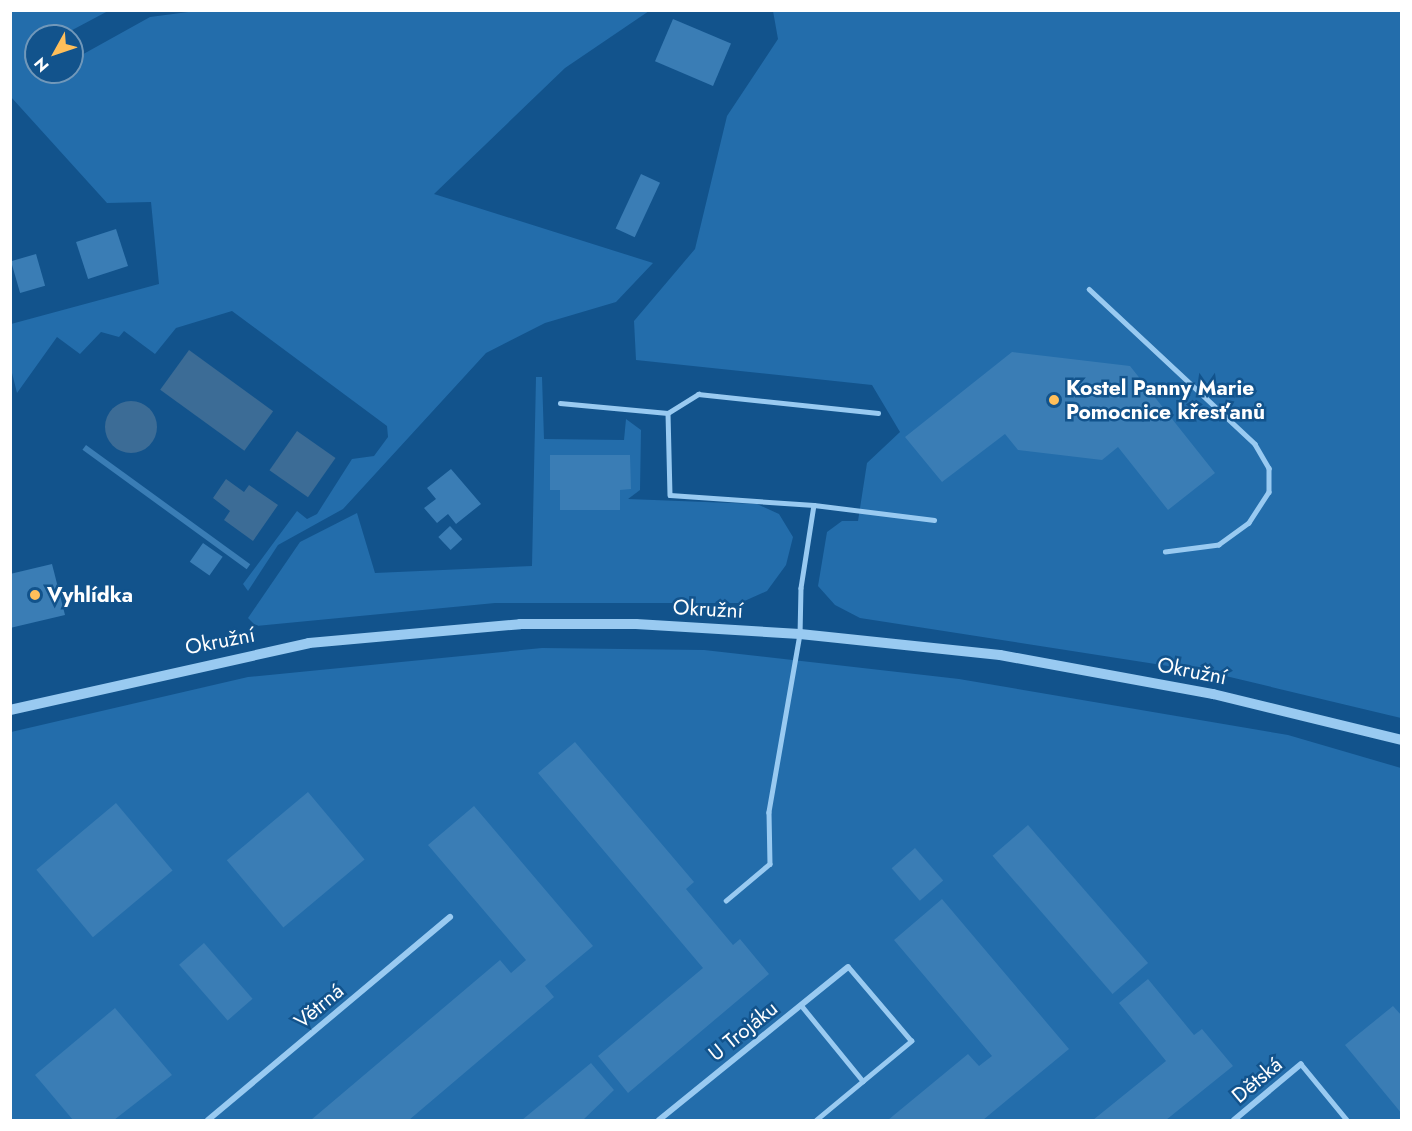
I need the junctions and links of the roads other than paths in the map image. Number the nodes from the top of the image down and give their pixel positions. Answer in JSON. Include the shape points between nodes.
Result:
{"nodes":[{"id":1,"x":1089,"y":289,"type":"dead end"},
{"id":2,"x":560,"y":403,"type":"dead end"},
{"id":3,"x":668,"y":413,"type":"junction"},
{"id":4,"x":878,"y":413,"type":"dead end"},
{"id":5,"x":814,"y":505,"type":"junction"},
{"id":6,"x":934,"y":520,"type":"dead end"},
{"id":7,"x":1165,"y":552,"type":"dead end"},
{"id":8,"x":800,"y":634,"type":"junction"},
{"id":9,"x":10,"y":710,"type":"edge"},
{"id":10,"x":1401,"y":740,"type":"edge"},
{"id":11,"x":726,"y":901,"type":"dead end"},
{"id":12,"x":450,"y":917,"type":"dead end"},
{"id":13,"x":848,"y":967,"type":"joint"},
{"id":14,"x":801,"y":1005,"type":"junction"},
{"id":15,"x":1301,"y":1064,"type":"joint"},
{"id":16,"x":863,"y":1081,"type":"junction"},
{"id":17,"x":208,"y":1120,"type":"edge"},
{"id":18,"x":659,"y":1120,"type":"edge"},
{"id":19,"x":816,"y":1120,"type":"edge"},
{"id":20,"x":1234,"y":1120,"type":"edge"},
{"id":21,"x":1347,"y":1120,"type":"edge"}],
"edges":[{"from":1,"to":7,"type":"lane","via":[[1255,444],[1269,468],[1269,492],[1249,523],[1219,545],[1195,553]]},
{"from":2,"to":3,"type":"lane"},
{"from":3,"to":4,"type":"lane","via":[[698,394]]},
{"from":3,"to":5,"type":"lane","via":[[670,495]]},
{"from":5,"to":6,"type":"lane"},
{"from":5,"to":8,"type":"lane","via":[[801,588]]},
{"from":8,"to":9,"type":"street","name":"Okružní","via":[[636,624],[403,632],[233,657]]},
{"from":8,"to":10,"type":"street","name":"Okružní","via":[[1000,655],[1213,694]]},
{"from":8,"to":11,"type":"lane","via":[[769,812],[770,864]]},
{"from":12,"to":17,"type":"street","name":"Větrná"},
{"from":13,"to":14,"type":"street","name":"U Trojáku"},
{"from":13,"to":16,"type":"lane","via":[[910,1041]]},
{"from":14,"to":16,"type":"lane"},
{"from":14,"to":18,"type":"street","name":"U Trojáku"},
{"from":15,"to":20,"type":"street","name":"Dětská"},
{"from":15,"to":21,"type":"lane"},
{"from":16,"to":19,"type":"lane"}]}
